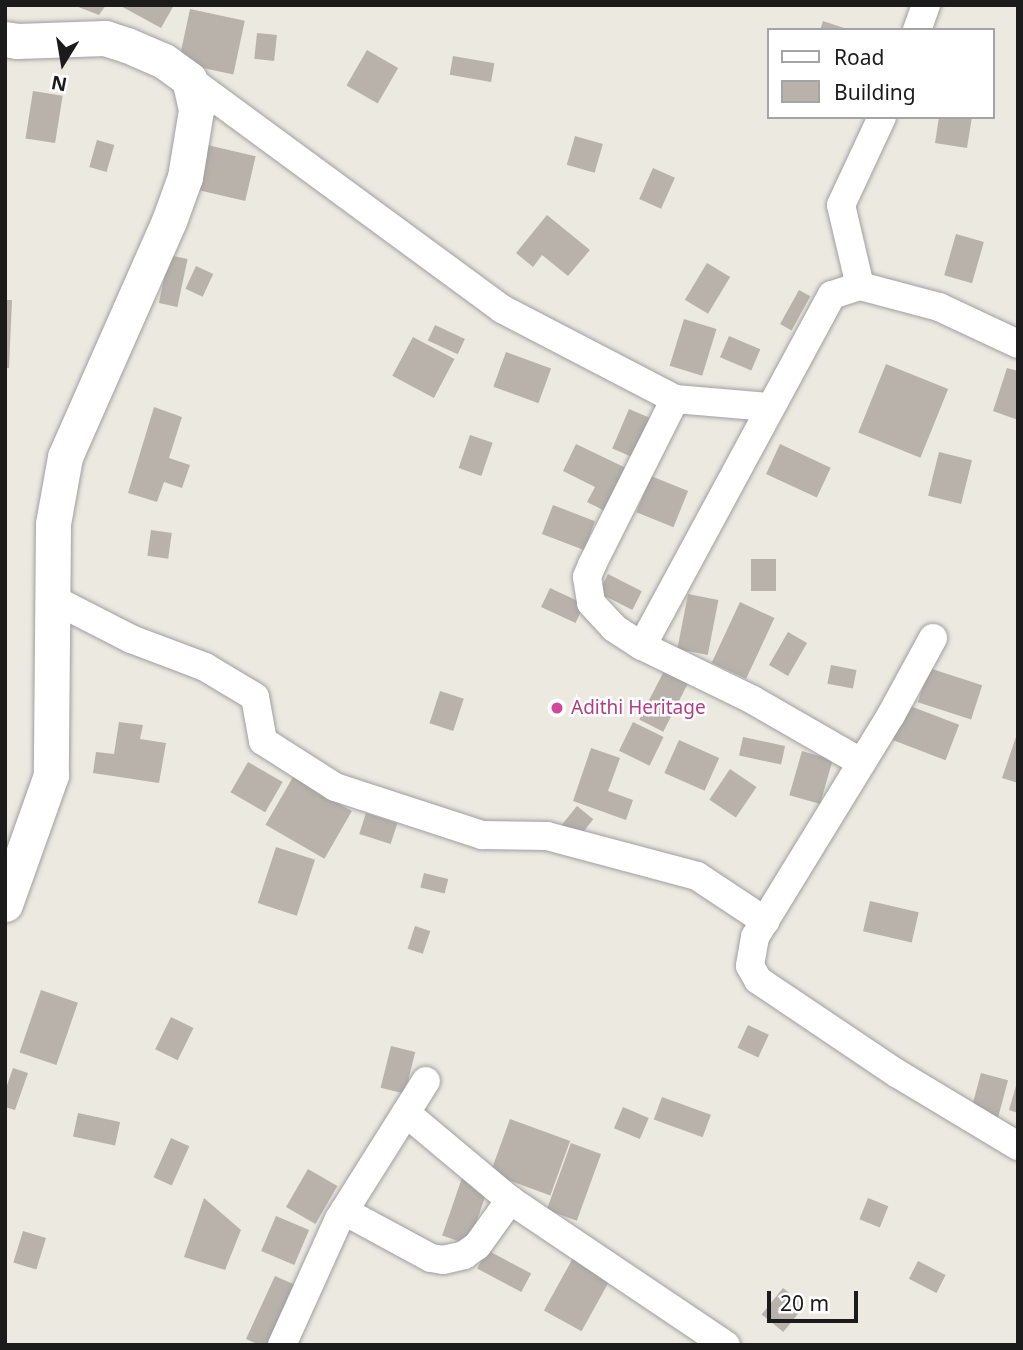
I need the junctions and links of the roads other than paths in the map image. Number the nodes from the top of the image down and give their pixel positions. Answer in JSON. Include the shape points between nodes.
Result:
{"nodes":[{"id":1,"x":926,"y":5,"type":"edge"},
{"id":2,"x":918,"y":28,"type":"edge"},
{"id":3,"x":5,"y":39,"type":"edge"},
{"id":4,"x":189,"y":79,"type":"junction"},
{"id":5,"x":881,"y":119,"type":"edge"},
{"id":6,"x":860,"y":286,"type":"junction"},
{"id":7,"x":1018,"y":344,"type":"edge"},
{"id":8,"x":675,"y":399,"type":"junction"},
{"id":9,"x":769,"y":407,"type":"junction"},
{"id":10,"x":51,"y":598,"type":"junction"},
{"id":11,"x":933,"y":638,"type":"dead end"},
{"id":12,"x":642,"y":646,"type":"junction"},
{"id":13,"x":861,"y":762,"type":"junction"},
{"id":14,"x":5,"y":904,"type":"edge"},
{"id":15,"x":765,"y":921,"type":"junction"},
{"id":16,"x":426,"y":1081,"type":"dead end"},
{"id":17,"x":406,"y":1113,"type":"junction"},
{"id":18,"x":1018,"y":1146,"type":"edge"},
{"id":19,"x":510,"y":1200,"type":"junction"},
{"id":20,"x":344,"y":1211,"type":"junction"},
{"id":21,"x":282,"y":1345,"type":"edge"},
{"id":22,"x":726,"y":1345,"type":"edge"}],
"edges":[{"from":1,"to":2,"type":"street"},
{"from":3,"to":4,"type":"street","via":[[106,38],[148,53]]},
{"from":4,"to":8,"type":"street","via":[[502,309]]},
{"from":4,"to":10,"type":"street","via":[[197,110],[185,177],[145,281],[117,333],[65,457],[53,524]]},
{"from":5,"to":6,"type":"street","via":[[841,205]]},
{"from":6,"to":7,"type":"street","via":[[939,307]]},
{"from":6,"to":9,"type":"street","via":[[832,295]]},
{"from":8,"to":9,"type":"street"},
{"from":8,"to":12,"type":"street","via":[[587,577],[592,603],[614,628]]},
{"from":9,"to":12,"type":"street"},
{"from":10,"to":14,"type":"street","via":[[51,775]]},
{"from":10,"to":15,"type":"street","via":[[131,639],[205,667],[255,697],[264,741],[335,787],[482,835],[547,836],[697,876]]},
{"from":11,"to":13,"type":"street"},
{"from":12,"to":13,"type":"street","via":[[753,700]]},
{"from":13,"to":15,"type":"street"},
{"from":15,"to":18,"type":"street","via":[[755,937],[750,966],[758,980],[898,1074]]},
{"from":16,"to":17,"type":"street"},
{"from":17,"to":19,"type":"street"},
{"from":17,"to":20,"type":"street"},
{"from":19,"to":20,"type":"street","via":[[477,1246],[443,1260],[431,1258]]},
{"from":19,"to":22,"type":"street"},
{"from":20,"to":21,"type":"street"}]}
